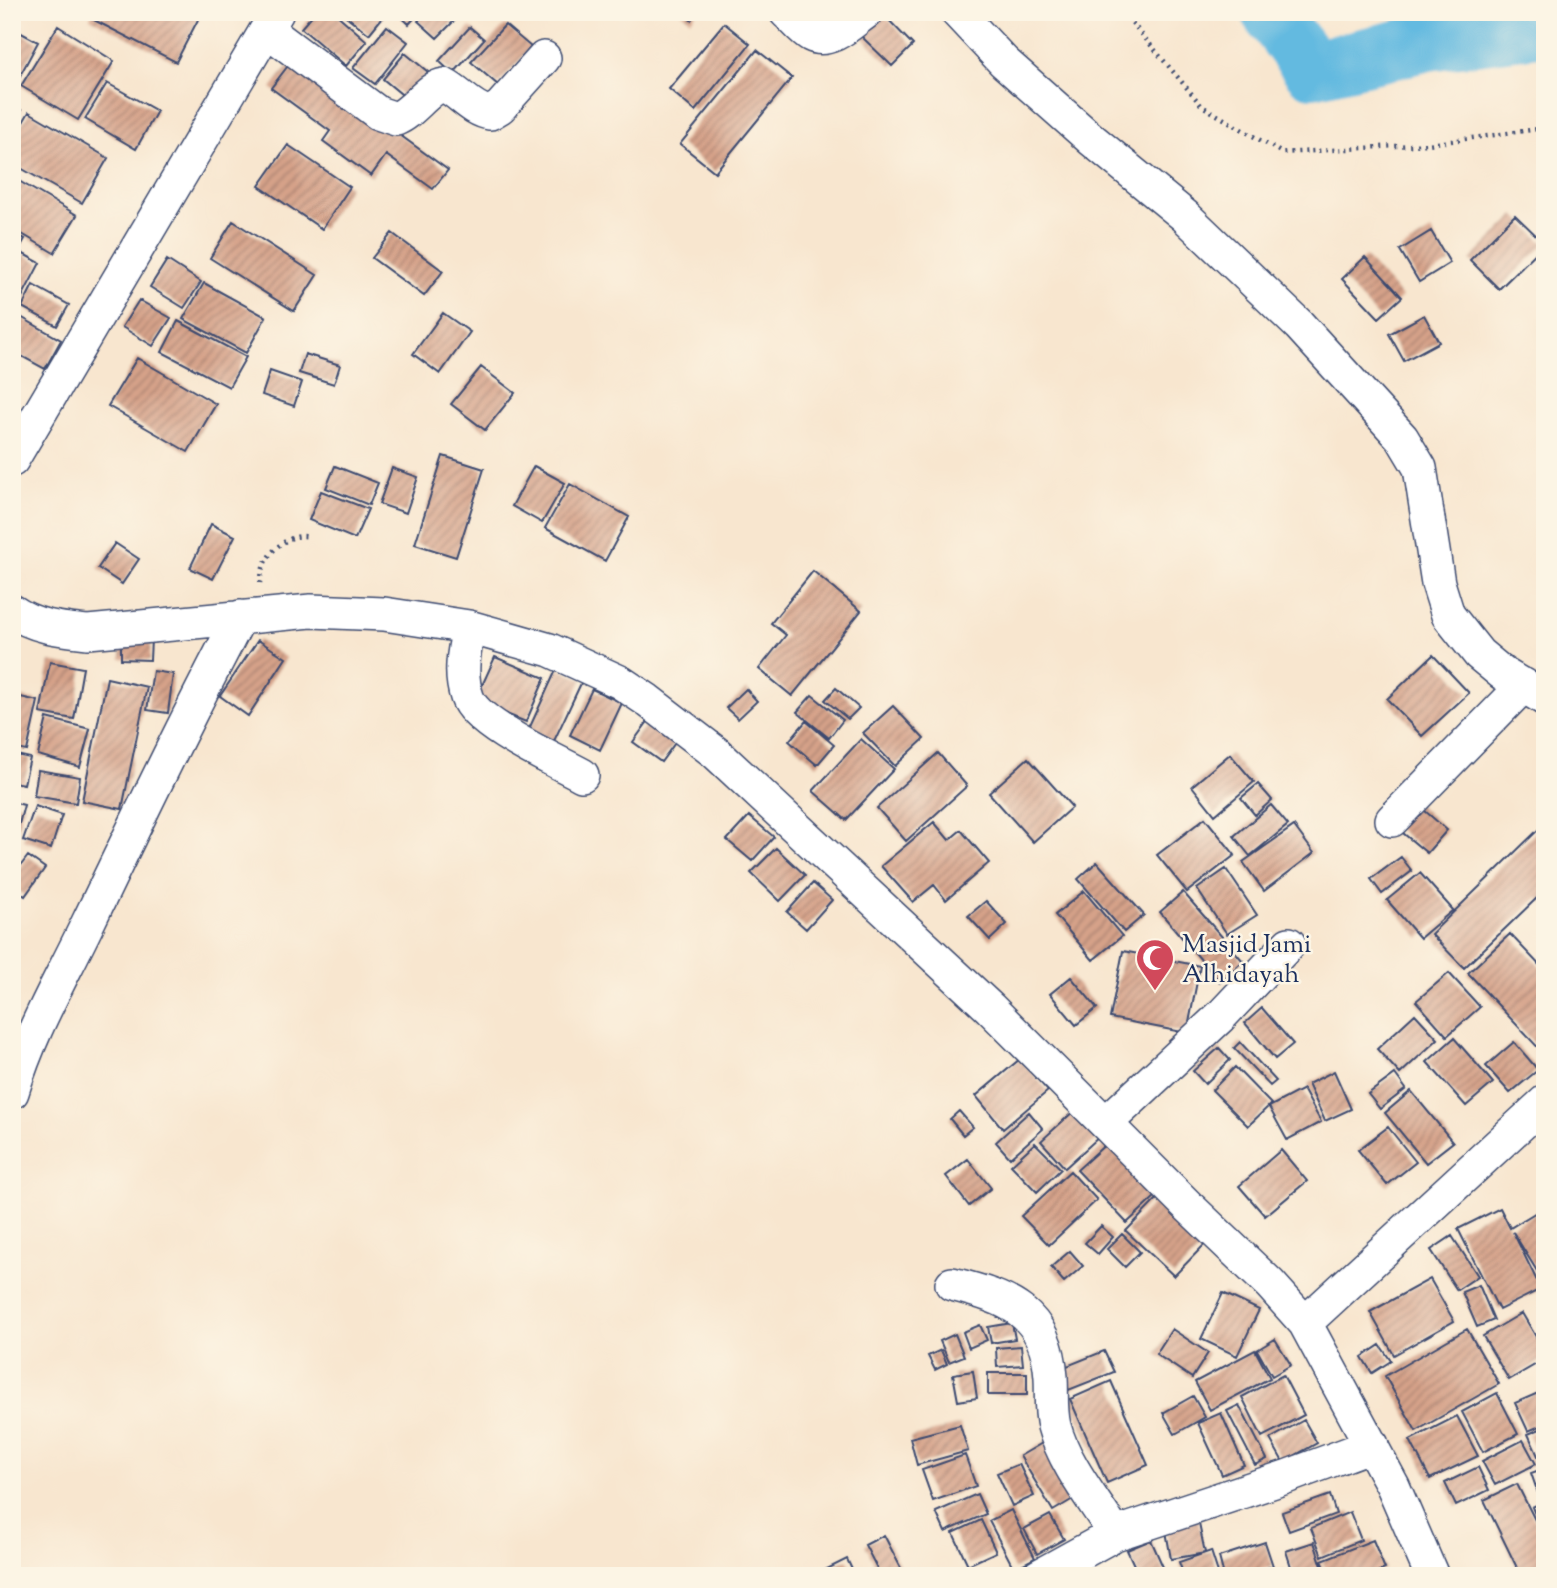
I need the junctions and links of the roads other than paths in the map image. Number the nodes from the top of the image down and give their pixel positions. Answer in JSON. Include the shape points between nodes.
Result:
{"nodes":[{"id":1,"x":786,"y":12,"type":"edge"},
{"id":2,"x":866,"y":12,"type":"edge"},
{"id":3,"x":957,"y":12,"type":"edge"},
{"id":4,"x":272,"y":21,"type":"edge"},
{"id":5,"x":544,"y":58,"type":"dead end"},
{"id":6,"x":12,"y":460,"type":"edge"},
{"id":7,"x":12,"y":611,"type":"edge"},
{"id":8,"x":252,"y":616,"type":"junction"},
{"id":9,"x":469,"y":627,"type":"junction"},
{"id":10,"x":1534,"y":692,"type":"edge"},
{"id":11,"x":582,"y":775,"type":"dead end"},
{"id":12,"x":1392,"y":820,"type":"dead end"},
{"id":13,"x":1289,"y":944,"type":"dead end"},
{"id":14,"x":12,"y":1092,"type":"edge"},
{"id":15,"x":1545,"y":1102,"type":"edge"},
{"id":16,"x":1105,"y":1123,"type":"junction"},
{"id":17,"x":952,"y":1284,"type":"dead end"},
{"id":18,"x":1305,"y":1323,"type":"junction"},
{"id":19,"x":1372,"y":1445,"type":"junction"},
{"id":20,"x":1115,"y":1534,"type":"junction"},
{"id":21,"x":1039,"y":1576,"type":"edge"},
{"id":22,"x":1432,"y":1576,"type":"edge"}],
"edges":[{"from":1,"to":2,"type":"street","via":[[811,35],[822,38]]},
{"from":3,"to":10,"type":"street","via":[[1004,62],[1185,216],[1299,325],[1402,438],[1420,468],[1438,583],[1448,615],[1479,654]]},
{"from":4,"to":5,"type":"street","via":[[378,113],[396,119],[444,85],[490,113]]},
{"from":4,"to":6,"type":"street"},
{"from":7,"to":8,"type":"street","via":[[26,621],[88,632]]},
{"from":8,"to":9,"type":"street","via":[[311,611],[384,614]]},
{"from":8,"to":14,"type":"street","via":[[174,742],[48,1000]]},
{"from":9,"to":11,"type":"street","via":[[462,673],[473,709],[489,723]]},
{"from":9,"to":16,"type":"street","via":[[550,650],[611,677],[716,753],[990,1008]]},
{"from":10,"to":12,"type":"street"},
{"from":13,"to":16,"type":"street","via":[[1220,1017]]},
{"from":15,"to":18,"type":"street"},
{"from":16,"to":18,"type":"street"},
{"from":17,"to":20,"type":"street","via":[[1003,1299],[1035,1324],[1047,1347],[1054,1426],[1063,1450]]},
{"from":18,"to":19,"type":"street"},
{"from":19,"to":20,"type":"street"},
{"from":19,"to":22,"type":"street"},
{"from":20,"to":21,"type":"street"}]}
